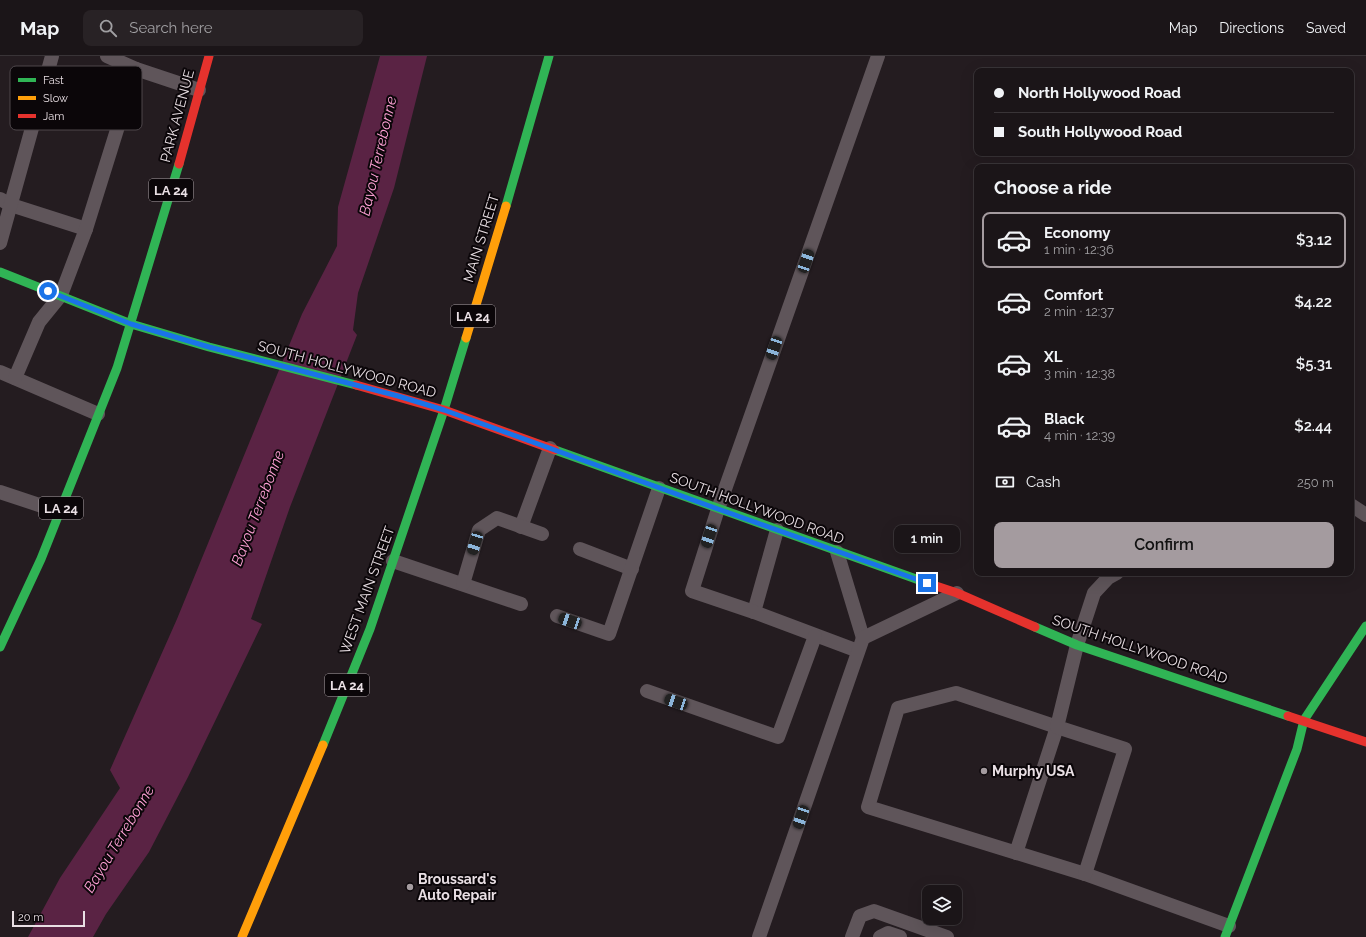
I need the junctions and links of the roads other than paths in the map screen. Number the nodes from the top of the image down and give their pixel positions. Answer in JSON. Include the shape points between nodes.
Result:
{"nodes":[{"id":1,"x":52,"y":56,"type":"edge"},
{"id":2,"x":107,"y":56,"type":"edge"},
{"id":3,"x":209,"y":56,"type":"edge"},
{"id":4,"x":549,"y":56,"type":"edge"},
{"id":5,"x":878,"y":56,"type":"edge"},
{"id":6,"x":49,"y":66,"type":"edge"},
{"id":7,"x":129,"y":66,"type":"edge"},
{"id":8,"x":142,"y":71,"type":"edge"},
{"id":9,"x":199,"y":90,"type":"junction"},
{"id":10,"x":28,"y":130,"type":"edge"},
{"id":11,"x":117,"y":130,"type":"edge"},
{"id":12,"x":5,"y":202,"type":"edge"},
{"id":13,"x":86,"y":229,"type":"junction"},
{"id":14,"x":0,"y":243,"type":"edge"},
{"id":15,"x":0,"y":272,"type":"edge"},
{"id":16,"x":61,"y":295,"type":"junction"},
{"id":17,"x":131,"y":324,"type":"junction"},
{"id":18,"x":0,"y":372,"type":"edge"},
{"id":19,"x":15,"y":378,"type":"junction"},
{"id":20,"x":444,"y":410,"type":"junction"},
{"id":21,"x":98,"y":414,"type":"junction"},
{"id":22,"x":439,"y":428,"type":"joint"},
{"id":23,"x":550,"y":448,"type":"junction"},
{"id":24,"x":659,"y":488,"type":"junction"},
{"id":25,"x":0,"y":492,"type":"edge"},
{"id":26,"x":1354,"y":507,"type":"edge"},
{"id":27,"x":718,"y":509,"type":"junction"},
{"id":28,"x":60,"y":512,"type":"junction"},
{"id":29,"x":1366,"y":515,"type":"edge"},
{"id":30,"x":521,"y":527,"type":"junction"},
{"id":31,"x":777,"y":530,"type":"junction"},
{"id":32,"x":542,"y":534,"type":"dead end"},
{"id":33,"x":580,"y":549,"type":"dead end"},
{"id":34,"x":837,"y":552,"type":"junction"},
{"id":35,"x":393,"y":561,"type":"junction"},
{"id":36,"x":632,"y":569,"type":"junction"},
{"id":37,"x":1112,"y":576,"type":"edge"},
{"id":38,"x":463,"y":584,"type":"junction"},
{"id":39,"x":957,"y":593,"type":"junction"},
{"id":40,"x":520,"y":604,"type":"dead end"},
{"id":41,"x":754,"y":612,"type":"junction"},
{"id":42,"x":557,"y":616,"type":"dead end"},
{"id":43,"x":1366,"y":626,"type":"edge"},
{"id":44,"x":815,"y":636,"type":"junction"},
{"id":45,"x":863,"y":638,"type":"junction"},
{"id":46,"x":1077,"y":645,"type":"junction"},
{"id":47,"x":0,"y":647,"type":"edge"},
{"id":48,"x":858,"y":652,"type":"junction"},
{"id":49,"x":647,"y":691,"type":"dead end"},
{"id":50,"x":1304,"y":720,"type":"junction"},
{"id":51,"x":1056,"y":727,"type":"junction"},
{"id":52,"x":1366,"y":742,"type":"edge"},
{"id":53,"x":1016,"y":853,"type":"junction"},
{"id":54,"x":1085,"y":874,"type":"junction"},
{"id":55,"x":1227,"y":931,"type":"edge"},
{"id":56,"x":242,"y":937,"type":"edge"},
{"id":57,"x":759,"y":937,"type":"edge"},
{"id":58,"x":852,"y":937,"type":"edge"},
{"id":59,"x":880,"y":937,"type":"edge"},
{"id":60,"x":900,"y":937,"type":"edge"},
{"id":61,"x":947,"y":937,"type":"edge"}],
"edges":[{"from":1,"to":6,"type":"lane"},
{"from":2,"to":7,"type":"lane"},
{"from":3,"to":9,"type":"main road","name":"PARK AVENUE","number":"LA 24"},
{"from":4,"to":20,"type":"main road","name":"MAIN STREET","number":"LA 24"},
{"from":5,"to":27,"type":"lane"},
{"from":8,"to":9,"type":"lane"},
{"from":9,"to":17,"type":"main road","name":"PARK AVENUE","number":"LA 24"},
{"from":10,"to":12,"type":"lane"},
{"from":11,"to":13,"type":"lane"},
{"from":12,"to":13,"type":"lane"},
{"from":12,"to":14,"type":"lane"},
{"from":13,"to":16,"type":"lane"},
{"from":15,"to":16,"type":"main road","name":"SOUTH HOLLYWOOD ROAD"},
{"from":16,"to":17,"type":"main road","name":"SOUTH HOLLYWOOD ROAD"},
{"from":16,"to":19,"type":"lane","via":[[39,322]]},
{"from":17,"to":20,"type":"main road","name":"SOUTH HOLLYWOOD ROAD"},
{"from":17,"to":21,"type":"main road","name":"PARK AVENUE","number":"LA 24","via":[[117,368]]},
{"from":18,"to":19,"type":"lane"},
{"from":19,"to":21,"type":"lane"},
{"from":20,"to":22,"type":"main road","name":"MAIN STREET","number":"LA 24"},
{"from":20,"to":23,"type":"main road","name":"SOUTH HOLLYWOOD ROAD"},
{"from":21,"to":28,"type":"main road","number":"LA 24"},
{"from":22,"to":35,"type":"main road","name":"WEST MAIN STREET","number":"LA 24"},
{"from":23,"to":24,"type":"main road","name":"SOUTH HOLLYWOOD ROAD"},
{"from":23,"to":30,"type":"lane"},
{"from":24,"to":27,"type":"main road","name":"SOUTH HOLLYWOOD ROAD"},
{"from":24,"to":36,"type":"lane"},
{"from":25,"to":28,"type":"lane"},
{"from":26,"to":29,"type":"lane"},
{"from":27,"to":31,"type":"main road","name":"SOUTH HOLLYWOOD ROAD"},
{"from":27,"to":41,"type":"lane","via":[[692,591]]},
{"from":28,"to":47,"type":"main road","number":"LA 24"},
{"from":30,"to":32,"type":"lane"},
{"from":30,"to":38,"type":"lane","via":[[497,518],[479,530]]},
{"from":31,"to":34,"type":"main road","name":"SOUTH HOLLYWOOD ROAD"},
{"from":31,"to":41,"type":"lane"},
{"from":33,"to":36,"type":"lane"},
{"from":34,"to":39,"type":"main road","name":"SOUTH HOLLYWOOD ROAD"},
{"from":34,"to":45,"type":"lane"},
{"from":35,"to":38,"type":"lane"},
{"from":35,"to":56,"type":"main road","name":"WEST MAIN STREET","number":"LA 24","via":[[370,629],[307,786]]},
{"from":36,"to":42,"type":"lane","via":[[609,634]]},
{"from":37,"to":46,"type":"lane","via":[[1094,593]]},
{"from":38,"to":40,"type":"lane"},
{"from":39,"to":45,"type":"lane"},
{"from":39,"to":46,"type":"main road","name":"SOUTH HOLLYWOOD ROAD"},
{"from":41,"to":44,"type":"lane"},
{"from":43,"to":50,"type":"main road"},
{"from":44,"to":48,"type":"lane"},
{"from":44,"to":49,"type":"lane","via":[[778,737]]},
{"from":45,"to":48,"type":"lane"},
{"from":46,"to":50,"type":"main road","name":"SOUTH HOLLYWOOD ROAD"},
{"from":46,"to":51,"type":"lane"},
{"from":48,"to":57,"type":"lane"},
{"from":50,"to":52,"type":"main road","name":"SOUTH HOLLYWOOD ROAD"},
{"from":50,"to":55,"type":"main road","via":[[1297,749]]},
{"from":51,"to":53,"type":"lane"},
{"from":51,"to":53,"type":"lane","via":[[956,693],[898,708],[868,807]]},
{"from":51,"to":54,"type":"lane","via":[[1125,749]]},
{"from":53,"to":54,"type":"lane"},
{"from":54,"to":55,"type":"lane"},
{"from":58,"to":61,"type":"lane","via":[[860,916],[874,911]]},
{"from":59,"to":60,"type":"lane","via":[[888,933]]}]}
